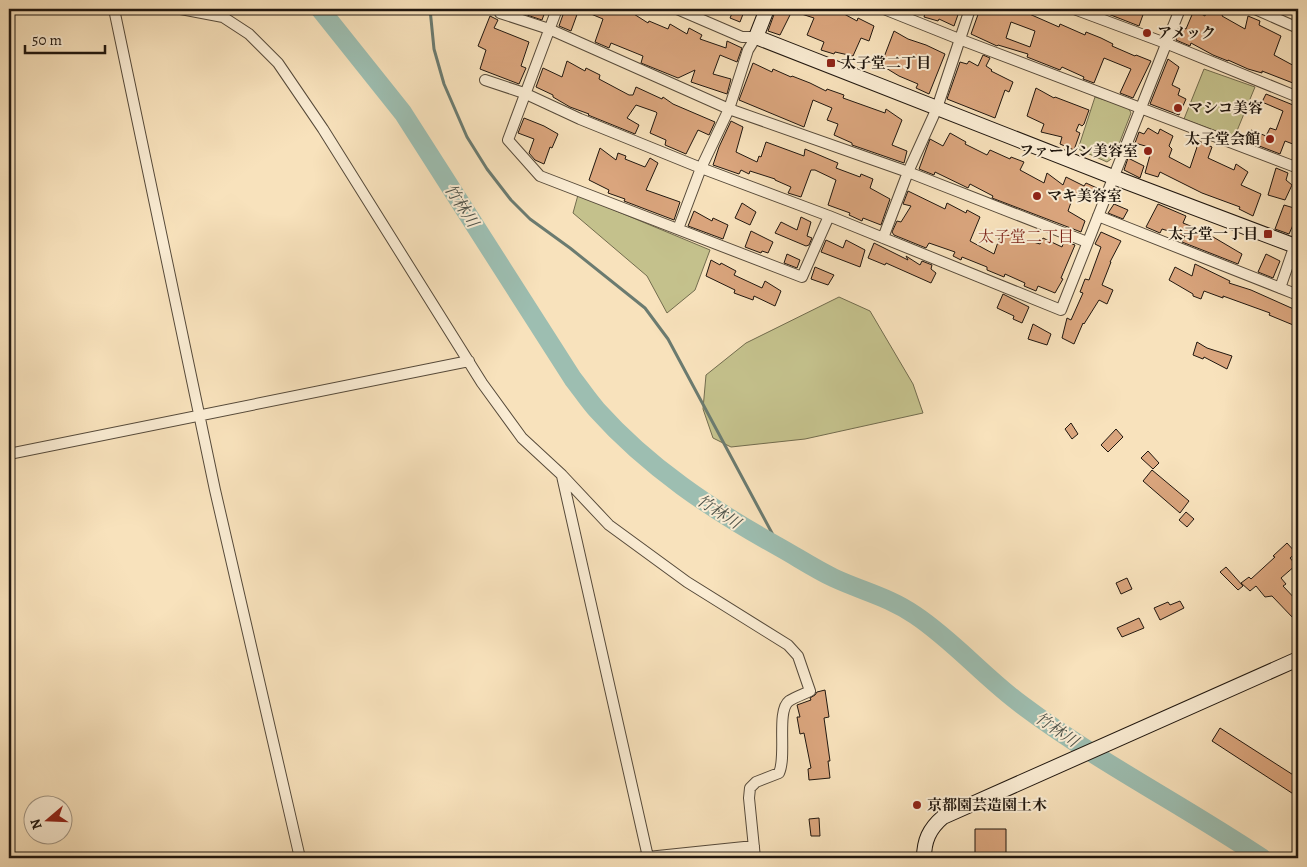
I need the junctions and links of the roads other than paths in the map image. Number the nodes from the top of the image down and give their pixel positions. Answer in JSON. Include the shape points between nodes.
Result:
{"nodes":[{"id":1,"x":114,"y":9,"type":"edge"},
{"id":2,"x":181,"y":9,"type":"edge"},
{"id":3,"x":502,"y":9,"type":"edge"},
{"id":4,"x":557,"y":9,"type":"edge"},
{"id":5,"x":677,"y":9,"type":"edge"},
{"id":6,"x":767,"y":9,"type":"edge"},
{"id":7,"x":884,"y":9,"type":"edge"},
{"id":8,"x":970,"y":9,"type":"edge"},
{"id":9,"x":1074,"y":9,"type":"edge"},
{"id":10,"x":1180,"y":9,"type":"edge"},
{"id":11,"x":1255,"y":9,"type":"edge"},
{"id":12,"x":1298,"y":28,"type":"edge"},
{"id":13,"x":549,"y":29,"type":"junction"},
{"id":14,"x":756,"y":37,"type":"junction"},
{"id":15,"x":959,"y":39,"type":"junction"},
{"id":16,"x":1168,"y":44,"type":"junction"},
{"id":17,"x":485,"y":80,"type":"dead end"},
{"id":18,"x":524,"y":93,"type":"junction"},
{"id":19,"x":1298,"y":97,"type":"edge"},
{"id":20,"x":937,"y":108,"type":"junction"},
{"id":21,"x":1140,"y":108,"type":"junction"},
{"id":22,"x":729,"y":110,"type":"junction"},
{"id":23,"x":701,"y":168,"type":"junction"},
{"id":24,"x":1298,"y":168,"type":"edge"},
{"id":25,"x":908,"y":172,"type":"junction"},
{"id":26,"x":1113,"y":177,"type":"junction"},
{"id":27,"x":829,"y":216,"type":"junction"},
{"id":28,"x":1098,"y":216,"type":"junction"},
{"id":29,"x":678,"y":229,"type":"junction"},
{"id":30,"x":883,"y":238,"type":"junction"},
{"id":31,"x":1087,"y":242,"type":"junction"},
{"id":32,"x":1297,"y":243,"type":"edge"},
{"id":33,"x":1280,"y":288,"type":"junction"},
{"id":34,"x":1298,"y":296,"type":"edge"},
{"id":35,"x":469,"y":361,"type":"junction"},
{"id":36,"x":199,"y":415,"type":"junction"},
{"id":37,"x":9,"y":454,"type":"edge"},
{"id":38,"x":562,"y":475,"type":"junction"},
{"id":39,"x":1298,"y":659,"type":"edge"},
{"id":40,"x":754,"y":846,"type":"junction"},
{"id":41,"x":643,"y":857,"type":"edge"},
{"id":42,"x":300,"y":858,"type":"edge"},
{"id":43,"x":755,"y":858,"type":"edge"},
{"id":44,"x":924,"y":858,"type":"edge"}],
"edges":[{"from":1,"to":36,"type":"street"},
{"from":2,"to":35,"type":"street","via":[[223,17],[249,34],[278,63]]},
{"from":3,"to":13,"type":"street","via":[[500,13]]},
{"from":4,"to":13,"type":"street"},
{"from":5,"to":14,"type":"street","via":[[742,37]]},
{"from":6,"to":14,"type":"street"},
{"from":7,"to":15,"type":"street"},
{"from":8,"to":15,"type":"street"},
{"from":9,"to":16,"type":"street"},
{"from":10,"to":16,"type":"street"},
{"from":11,"to":12,"type":"street"},
{"from":13,"to":18,"type":"street"},
{"from":13,"to":22,"type":"street"},
{"from":14,"to":20,"type":"street"},
{"from":14,"to":22,"type":"street","via":[[748,50]]},
{"from":15,"to":20,"type":"street"},
{"from":15,"to":21,"type":"street"},
{"from":16,"to":19,"type":"street"},
{"from":16,"to":21,"type":"street"},
{"from":17,"to":18,"type":"street"},
{"from":18,"to":23,"type":"street"},
{"from":18,"to":29,"type":"street","via":[[508,140],[540,176]]},
{"from":20,"to":25,"type":"street"},
{"from":20,"to":26,"type":"street"},
{"from":21,"to":24,"type":"street"},
{"from":21,"to":26,"type":"street"},
{"from":22,"to":23,"type":"street"},
{"from":22,"to":25,"type":"street"},
{"from":23,"to":27,"type":"street"},
{"from":23,"to":29,"type":"street"},
{"from":25,"to":30,"type":"street"},
{"from":25,"to":31,"type":"street"},
{"from":26,"to":28,"type":"street"},
{"from":26,"to":32,"type":"street"},
{"from":27,"to":29,"type":"street","via":[[802,277]]},
{"from":27,"to":30,"type":"street"},
{"from":28,"to":31,"type":"street"},
{"from":28,"to":33,"type":"street"},
{"from":30,"to":31,"type":"street","via":[[1061,310]]},
{"from":32,"to":33,"type":"street"},
{"from":33,"to":34,"type":"street"},
{"from":35,"to":36,"type":"street"},
{"from":35,"to":38,"type":"street","via":[[522,438]]},
{"from":36,"to":37,"type":"street"},
{"from":36,"to":42,"type":"street"},
{"from":38,"to":40,"type":"street","via":[[610,525],[687,582],[788,644],[798,656],[810,691],[789,701],[783,711],[783,765],[780,773],[756,782],[750,788]]},
{"from":38,"to":41,"type":"street"},
{"from":39,"to":44,"type":"street","via":[[943,817],[926,840]]},
{"from":40,"to":41,"type":"street"},
{"from":40,"to":43,"type":"street"}]}
